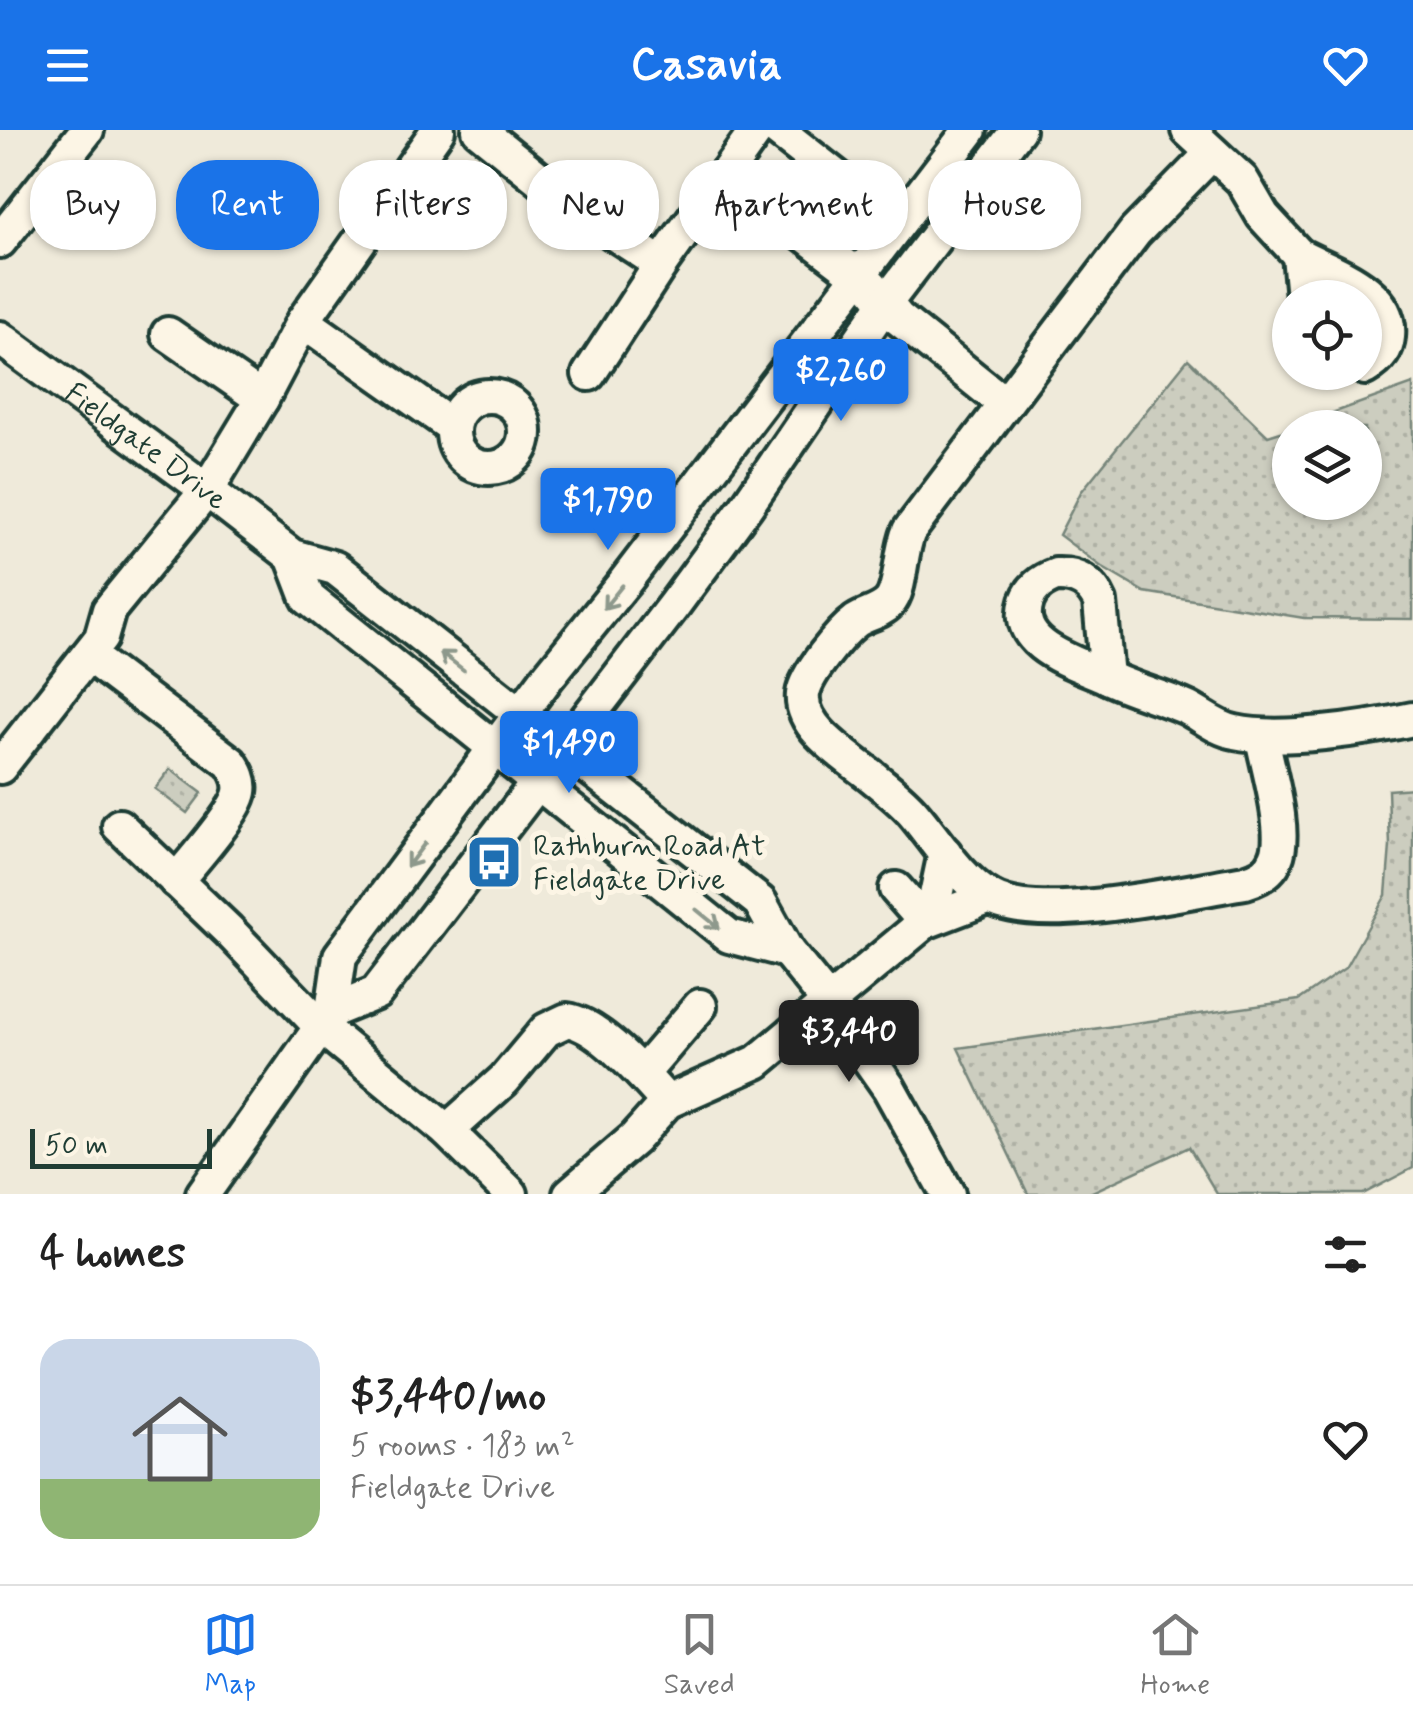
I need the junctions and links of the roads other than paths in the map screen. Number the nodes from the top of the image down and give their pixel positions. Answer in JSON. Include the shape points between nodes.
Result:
{"nodes":[{"id":1,"x":87,"y":130,"type":"edge"},
{"id":2,"x":438,"y":130,"type":"edge"},
{"id":3,"x":478,"y":130,"type":"edge"},
{"id":4,"x":757,"y":130,"type":"edge"},
{"id":5,"x":777,"y":130,"type":"edge"},
{"id":6,"x":970,"y":130,"type":"edge"},
{"id":7,"x":1018,"y":130,"type":"edge"},
{"id":8,"x":1188,"y":130,"type":"edge"},
{"id":9,"x":1211,"y":154,"type":"junction"},
{"id":10,"x":735,"y":160,"type":"edge"},
{"id":11,"x":815,"y":160,"type":"edge"},
{"id":12,"x":679,"y":238,"type":"edge"},
{"id":13,"x":0,"y":241,"type":"edge"},
{"id":14,"x":825,"y":250,"type":"edge"},
{"id":15,"x":1299,"y":255,"type":"junction"},
{"id":16,"x":660,"y":264,"type":"junction"},
{"id":17,"x":859,"y":276,"type":"junction"},
{"id":18,"x":1302,"y":280,"type":"edge"},
{"id":19,"x":1348,"y":280,"type":"edge"},
{"id":20,"x":884,"y":305,"type":"junction"},
{"id":21,"x":1382,"y":311,"type":"edge"},
{"id":22,"x":303,"y":322,"type":"junction"},
{"id":23,"x":168,"y":334,"type":"dead end"},
{"id":24,"x":0,"y":338,"type":"edge"},
{"id":25,"x":1382,"y":354,"type":"edge"},
{"id":26,"x":589,"y":374,"type":"dead end"},
{"id":27,"x":262,"y":400,"type":"junction"},
{"id":28,"x":1010,"y":416,"type":"junction"},
{"id":29,"x":453,"y":427,"type":"dead end"},
{"id":30,"x":208,"y":490,"type":"junction"},
{"id":31,"x":292,"y":556,"type":"junction"},
{"id":32,"x":88,"y":655,"type":"junction"},
{"id":33,"x":1107,"y":677,"type":"dead end"},
{"id":34,"x":521,"y":714,"type":"junction"},
{"id":35,"x":1413,"y":719,"type":"edge"},
{"id":36,"x":1262,"y":737,"type":"junction"},
{"id":37,"x":496,"y":748,"type":"junction"},
{"id":38,"x":566,"y":750,"type":"junction"},
{"id":39,"x":0,"y":767,"type":"edge"},
{"id":40,"x":539,"y":784,"type":"junction"},
{"id":41,"x":119,"y":826,"type":"dead end"},
{"id":42,"x":944,"y":853,"type":"junction"},
{"id":43,"x":176,"y":882,"type":"junction"},
{"id":44,"x":896,"y":889,"type":"dead end"},
{"id":45,"x":990,"y":897,"type":"junction"},
{"id":46,"x":926,"y":922,"type":"junction"},
{"id":47,"x":788,"y":952,"type":"junction"},
{"id":48,"x":830,"y":1004,"type":"junction"},
{"id":49,"x":700,"y":1006,"type":"dead end"},
{"id":50,"x":327,"y":1019,"type":"junction"},
{"id":51,"x":642,"y":1074,"type":"junction"},
{"id":52,"x":667,"y":1102,"type":"junction"},
{"id":53,"x":447,"y":1130,"type":"junction"},
{"id":54,"x":202,"y":1194,"type":"edge"},
{"id":55,"x":511,"y":1194,"type":"edge"},
{"id":56,"x":570,"y":1194,"type":"edge"},
{"id":57,"x":948,"y":1194,"type":"edge"}],
"edges":[{"from":1,"to":13,"type":"street"},
{"from":2,"to":22,"type":"street"},
{"from":3,"to":16,"type":"street","via":[[579,211]]},
{"from":4,"to":10,"type":"street"},
{"from":5,"to":11,"type":"street"},
{"from":6,"to":17,"type":"street"},
{"from":7,"to":20,"type":"street"},
{"from":8,"to":9,"type":"street"},
{"from":9,"to":15,"type":"street","via":[[1242,180]]},
{"from":9,"to":28,"type":"street","via":[[1136,232]]},
{"from":12,"to":16,"type":"street"},
{"from":14,"to":17,"type":"street"},
{"from":15,"to":18,"type":"street"},
{"from":15,"to":19,"type":"street"},
{"from":16,"to":26,"type":"street"},
{"from":17,"to":20,"type":"street"},
{"from":17,"to":34,"type":"street","one_way":true},
{"from":20,"to":28,"type":"street"},
{"from":20,"to":38,"type":"street","via":[[746,507]]},
{"from":21,"to":25,"type":"street","via":[[1388,334]]},
{"from":22,"to":27,"type":"street"},
{"from":22,"to":29,"type":"street"},
{"from":23,"to":27,"type":"street"},
{"from":24,"to":30,"type":"street","name":"Fieldgate Drive"},
{"from":27,"to":30,"type":"street"},
{"from":28,"to":42,"type":"street","via":[[909,531],[894,597],[846,630],[807,681],[803,697],[818,730],[912,811]]},
{"from":30,"to":31,"type":"street","name":"Fieldgate Drive"},
{"from":30,"to":32,"type":"street","via":[[109,610]]},
{"from":34,"to":31,"type":"street","name":"Fieldgate Drive","one_way":true,"via":[[334,568]]},
{"from":31,"to":37,"type":"street","name":"Fieldgate Drive","via":[[308,598]]},
{"from":32,"to":39,"type":"street"},
{"from":32,"to":43,"type":"street","via":[[237,771],[238,800]]},
{"from":33,"to":36,"type":"street","via":[[1219,727]]},
{"from":34,"to":37,"type":"street"},
{"from":34,"to":38,"type":"street","name":"Fieldgate Drive"},
{"from":35,"to":36,"type":"street"},
{"from":36,"to":45,"type":"street","via":[[1280,839],[1274,864],[1262,876],[1069,907]]},
{"from":37,"to":40,"type":"street","name":"Fieldgate Drive"},
{"from":37,"to":50,"type":"street","one_way":true,"via":[[340,956]]},
{"from":38,"to":40,"type":"street"},
{"from":38,"to":47,"type":"street","name":"Fieldgate Drive","via":[[760,902]]},
{"from":40,"to":47,"type":"street","name":"Fieldgate Drive","one_way":true,"via":[[729,936]]},
{"from":40,"to":50,"type":"street","via":[[376,993]]},
{"from":41,"to":43,"type":"street"},
{"from":42,"to":45,"type":"street"},
{"from":42,"to":46,"type":"street"},
{"from":43,"to":50,"type":"street"},
{"from":44,"to":46,"type":"street"},
{"from":45,"to":46,"type":"street"},
{"from":46,"to":48,"type":"street"},
{"from":47,"to":48,"type":"street","name":"Fieldgate Drive"},
{"from":48,"to":52,"type":"street","via":[[758,1062]]},
{"from":48,"to":57,"type":"street","name":"Fieldgate Drive","via":[[889,1088]]},
{"from":49,"to":51,"type":"street"},
{"from":50,"to":53,"type":"street"},
{"from":50,"to":54,"type":"street"},
{"from":51,"to":52,"type":"street"},
{"from":51,"to":53,"type":"street","via":[[584,1024],[561,1021]]},
{"from":52,"to":56,"type":"street"},
{"from":53,"to":55,"type":"street"}]}
